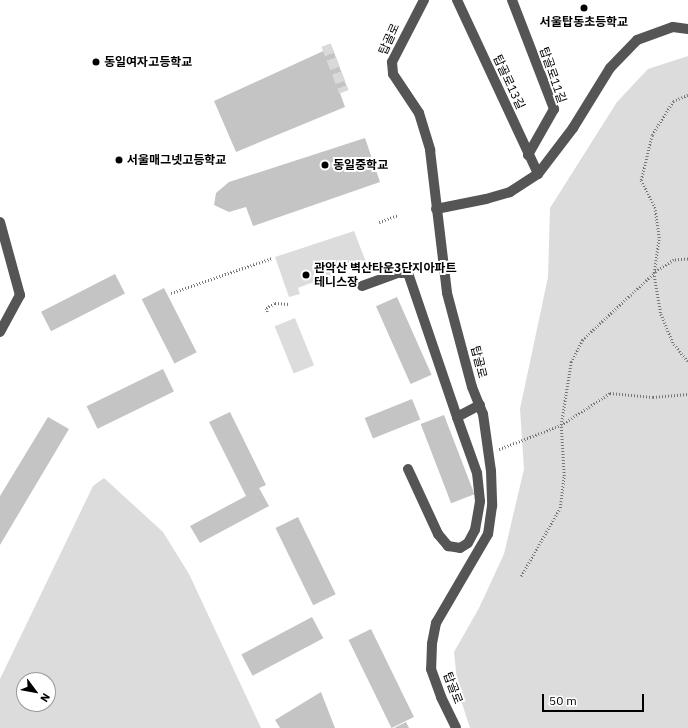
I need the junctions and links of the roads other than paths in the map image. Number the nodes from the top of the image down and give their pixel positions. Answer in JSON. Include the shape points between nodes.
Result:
{"nodes":[{"id":1,"x":424,"y":0,"type":"edge"},
{"id":2,"x":457,"y":0,"type":"edge"},
{"id":3,"x":512,"y":0,"type":"edge"},
{"id":4,"x":688,"y":28,"type":"edge"},
{"id":5,"x":528,"y":155,"type":"junction"},
{"id":6,"x":538,"y":174,"type":"junction"},
{"id":7,"x":436,"y":209,"type":"junction"},
{"id":8,"x":0,"y":222,"type":"edge"},
{"id":9,"x":362,"y":286,"type":"dead end"},
{"id":10,"x":0,"y":332,"type":"edge"},
{"id":11,"x":480,"y":405,"type":"junction"},
{"id":12,"x":457,"y":417,"type":"junction"},
{"id":13,"x":408,"y":469,"type":"dead end"},
{"id":14,"x":456,"y":728,"type":"edge"}],
"edges":[{"from":1,"to":7,"type":"street","name":"탑골로","via":[[392,62],[393,74],[419,113],[433,166]]},
{"from":2,"to":5,"type":"street","name":"탑골로13길"},
{"from":3,"to":5,"type":"street","name":"탑골로11길","via":[[554,109]]},
{"from":4,"to":6,"type":"street","via":[[673,27],[637,40],[610,68],[573,128]]},
{"from":5,"to":6,"type":"street","name":"탑골로13길"},
{"from":6,"to":7,"type":"street","via":[[510,192]]},
{"from":7,"to":11,"type":"street","name":"탑골로","via":[[447,293]]},
{"from":8,"to":10,"type":"street","via":[[20,295]]},
{"from":9,"to":12,"type":"street","via":[[397,273],[408,273]]},
{"from":11,"to":12,"type":"street"},
{"from":11,"to":14,"type":"street","name":"탑골로","via":[[491,471],[492,506],[488,534],[436,623],[432,644],[431,669]]},
{"from":12,"to":13,"type":"street","via":[[477,473],[480,501],[475,530],[468,543],[460,548],[448,546],[438,534]]}]}
